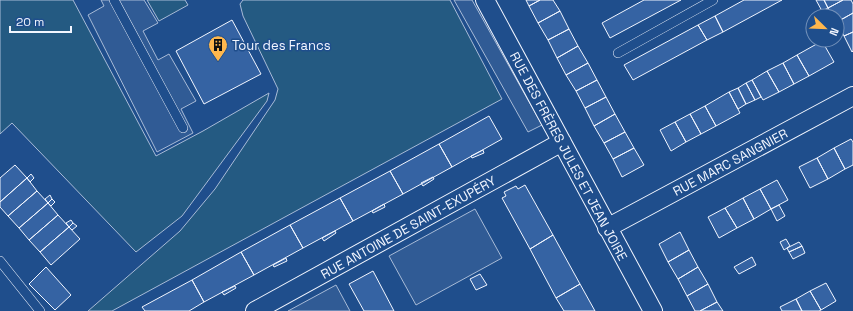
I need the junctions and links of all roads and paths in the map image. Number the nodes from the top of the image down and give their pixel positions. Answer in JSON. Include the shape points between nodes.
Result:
{"nodes":[{"id":1,"x":114,"y":0,"type":"edge"},
{"id":2,"x":485,"y":0,"type":"edge"},
{"id":3,"x":713,"y":0,"type":"edge"},
{"id":4,"x":696,"y":4,"type":"edge"},
{"id":5,"x":618,"y":53,"type":"dead end"},
{"id":6,"x":853,"y":96,"type":"edge"},
{"id":7,"x":182,"y":128,"type":"dead end"},
{"id":8,"x":562,"y":142,"type":"junction"},
{"id":9,"x":607,"y":228,"type":"junction"},
{"id":10,"x":0,"y":261,"type":"edge"},
{"id":11,"x":40,"y":311,"type":"edge"},
{"id":12,"x":255,"y":311,"type":"edge"},
{"id":13,"x":653,"y":311,"type":"edge"}],
"edges":[{"from":1,"to":7,"type":"lane"},
{"from":2,"to":8,"type":"street","name":"RUE DES FRÈRES JULES ET JEAN JOIRE"},
{"from":3,"to":4,"type":"lane"},
{"from":4,"to":5,"type":"lane"},
{"from":6,"to":9,"type":"street","name":"RUE MARC SANGNIER"},
{"from":8,"to":9,"type":"street","name":"RUE DES FRÈRES JULES ET JEAN JOIRE"},
{"from":8,"to":12,"type":"street","name":"RUE ANTOINE DE SAINT-EXUPÉRY"},
{"from":9,"to":13,"type":"street","name":"RUE DES FRÈRES JULES ET JEAN JOIRE"},
{"from":10,"to":11,"type":"lane"}]}
